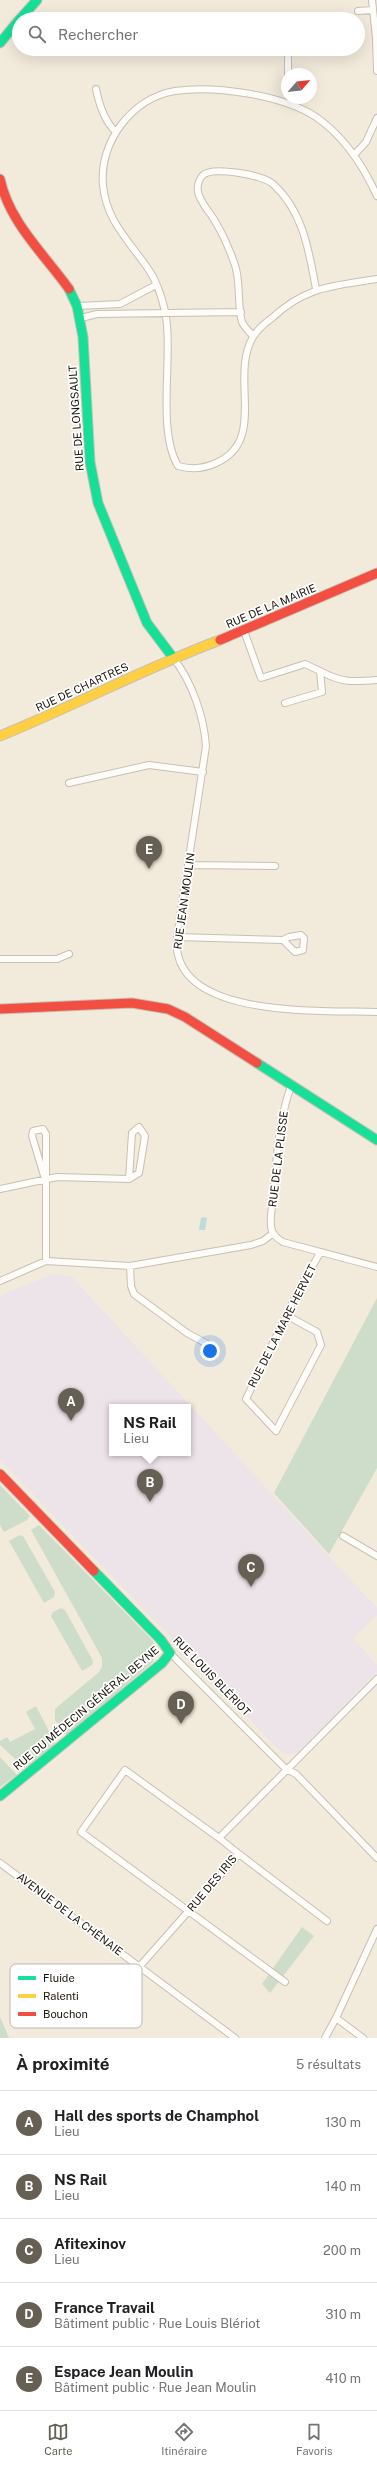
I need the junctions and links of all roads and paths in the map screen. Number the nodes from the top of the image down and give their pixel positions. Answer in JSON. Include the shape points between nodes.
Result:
{"nodes":[{"id":1,"x":37,"y":0,"type":"edge"},
{"id":2,"x":372,"y":0,"type":"edge"},
{"id":3,"x":373,"y":10,"type":"junction"},
{"id":4,"x":27,"y":12,"type":"edge"},
{"id":5,"x":358,"y":12,"type":"dead end"},
{"id":6,"x":12,"y":29,"type":"edge"},
{"id":7,"x":0,"y":43,"type":"edge"},
{"id":8,"x":288,"y":58,"type":"dead end"},
{"id":9,"x":288,"y":68,"type":"edge"},
{"id":10,"x":377,"y":71,"type":"edge"},
{"id":11,"x":96,"y":89,"type":"dead end"},
{"id":12,"x":281,"y":98,"type":"edge"},
{"id":13,"x":294,"y":104,"type":"edge"},
{"id":14,"x":377,"y":118,"type":"edge"},
{"id":15,"x":116,"y":132,"type":"junction"},
{"id":16,"x":355,"y":154,"type":"junction"},
{"id":17,"x":0,"y":179,"type":"edge"},
{"id":18,"x":377,"y":196,"type":"edge"},
{"id":19,"x":377,"y":278,"type":"edge"},
{"id":20,"x":156,"y":285,"type":"junction"},
{"id":21,"x":316,"y":288,"type":"junction"},
{"id":22,"x":77,"y":306,"type":"junction"},
{"id":23,"x":241,"y":312,"type":"junction"},
{"id":24,"x":165,"y":313,"type":"junction"},
{"id":25,"x":81,"y":318,"type":"junction"},
{"id":26,"x":253,"y":336,"type":"junction"},
{"id":27,"x":377,"y":573,"type":"edge"},
{"id":28,"x":244,"y":631,"type":"junction"},
{"id":29,"x":174,"y":659,"type":"junction"},
{"id":30,"x":320,"y":671,"type":"junction"},
{"id":31,"x":377,"y":680,"type":"edge"},
{"id":32,"x":285,"y":703,"type":"dead end"},
{"id":33,"x":0,"y":736,"type":"edge"},
{"id":34,"x":203,"y":772,"type":"junction"},
{"id":35,"x":69,"y":783,"type":"dead end"},
{"id":36,"x":188,"y":865,"type":"junction"},
{"id":37,"x":275,"y":866,"type":"dead end"},
{"id":38,"x":177,"y":937,"type":"junction"},
{"id":39,"x":283,"y":940,"type":"dead end"},
{"id":40,"x":69,"y":954,"type":"dead end"},
{"id":41,"x":0,"y":959,"type":"edge"},
{"id":42,"x":0,"y":1009,"type":"edge"},
{"id":43,"x":377,"y":1012,"type":"edge"},
{"id":44,"x":292,"y":1084,"type":"junction"},
{"id":45,"x":377,"y":1140,"type":"edge"},
{"id":46,"x":44,"y":1179,"type":"junction"},
{"id":47,"x":129,"y":1179,"type":"junction"},
{"id":48,"x":0,"y":1189,"type":"edge"},
{"id":49,"x":272,"y":1234,"type":"junction"},
{"id":50,"x":320,"y":1253,"type":"junction"},
{"id":51,"x":46,"y":1262,"type":"junction"},
{"id":52,"x":130,"y":1266,"type":"junction"},
{"id":53,"x":377,"y":1267,"type":"edge"},
{"id":54,"x":0,"y":1281,"type":"edge"},
{"id":55,"x":286,"y":1315,"type":"junction"},
{"id":56,"x":211,"y":1346,"type":"dead end"},
{"id":57,"x":0,"y":1474,"type":"edge"},
{"id":58,"x":343,"y":1536,"type":"dead end"},
{"id":59,"x":377,"y":1556,"type":"edge"},
{"id":60,"x":170,"y":1653,"type":"junction"},
{"id":61,"x":377,"y":1679,"type":"edge"},
{"id":62,"x":286,"y":1769,"type":"junction"},
{"id":63,"x":0,"y":1796,"type":"edge"},
{"id":64,"x":219,"y":1838,"type":"junction"},
{"id":65,"x":239,"y":1854,"type":"junction"},
{"id":66,"x":377,"y":1858,"type":"edge"},
{"id":67,"x":0,"y":1863,"type":"edge"},
{"id":68,"x":190,"y":1910,"type":"junction"},
{"id":69,"x":328,"y":1921,"type":"dead end"},
{"id":70,"x":377,"y":1929,"type":"edge"},
{"id":71,"x":137,"y":1964,"type":"edge"},
{"id":72,"x":142,"y":1964,"type":"edge"},
{"id":73,"x":142,"y":1968,"type":"edge"},
{"id":74,"x":285,"y":1982,"type":"dead end"},
{"id":75,"x":336,"y":2018,"type":"junction"},
{"id":76,"x":235,"y":2038,"type":"edge"},
{"id":77,"x":325,"y":2038,"type":"edge"},
{"id":78,"x":364,"y":2038,"type":"edge"}],
"edges":[{"from":1,"to":4,"type":"street"},
{"from":2,"to":3,"type":"street"},
{"from":3,"to":5,"type":"street"},
{"from":3,"to":10,"type":"street"},
{"from":6,"to":7,"type":"street"},
{"from":8,"to":9,"type":"street"},
{"from":11,"to":15,"type":"street","via":[[98,103],[109,126]]},
{"from":12,"to":15,"type":"street","via":[[195,89],[174,91],[137,108],[121,123]]},
{"from":13,"to":16,"type":"street","via":[[336,133]]},
{"from":14,"to":16,"type":"street","via":[[366,142]]},
{"from":15,"to":20,"type":"street","via":[[106,154],[103,184],[108,207],[117,229],[149,271]]},
{"from":16,"to":18,"type":"street"},
{"from":17,"to":22,"type":"street","name":"RUE DE LONGSAULT","via":[[3,194],[14,218],[52,266],[72,294]]},
{"from":19,"to":21,"type":"street"},
{"from":20,"to":22,"type":"street","via":[[120,304]]},
{"from":20,"to":24,"type":"street"},
{"from":21,"to":23,"type":"street","via":[[300,222],[282,194],[272,183],[254,175],[212,171],[204,174],[199,182],[198,192],[226,242],[235,267]]},
{"from":21,"to":26,"type":"street","via":[[279,310]]},
{"from":22,"to":25,"type":"street","name":"RUE DE LONGSAULT"},
{"from":23,"to":24,"type":"street"},
{"from":23,"to":26,"type":"street","via":[[243,322]]},
{"from":24,"to":25,"type":"street","via":[[97,314]]},
{"from":24,"to":26,"type":"street","via":[[169,444],[178,466],[198,468],[225,459],[241,441],[244,429],[244,360]]},
{"from":25,"to":29,"type":"street","name":"RUE DE LONGSAULT","via":[[90,462],[98,503],[147,624]]},
{"from":27,"to":28,"type":"street","name":"RUE DE LA MAIRIE"},
{"from":28,"to":29,"type":"street","name":"RUE DE LA MAIRIE"},
{"from":28,"to":30,"type":"street","via":[[261,678],[305,664]]},
{"from":29,"to":33,"type":"street","name":"RUE DE CHARTRES"},
{"from":29,"to":34,"type":"street","name":"RUE JEAN MOULIN","via":[[181,668],[205,731]]},
{"from":30,"to":31,"type":"street","via":[[350,682]]},
{"from":30,"to":32,"type":"street","via":[[322,692]]},
{"from":34,"to":35,"type":"street","via":[[149,765]]},
{"from":34,"to":36,"type":"street","name":"RUE JEAN MOULIN"},
{"from":36,"to":37,"type":"street"},
{"from":36,"to":38,"type":"street","name":"RUE JEAN MOULIN"},
{"from":38,"to":39,"type":"street"},
{"from":38,"to":43,"type":"street","name":"RUE JEAN MOULIN","via":[[176,954],[186,974],[199,984],[241,1003],[266,1008]]},
{"from":40,"to":41,"type":"street","via":[[57,960]]},
{"from":42,"to":44,"type":"street","via":[[132,1003],[153,1005],[185,1017]]},
{"from":44,"to":45,"type":"street"},
{"from":44,"to":49,"type":"street","name":"RUE DE LA PLISSE","via":[[285,1100],[271,1215]]},
{"from":46,"to":46,"type":"street","via":[[46,1134],[43,1129],[37,1129],[32,1136]]},
{"from":46,"to":47,"type":"street"},
{"from":46,"to":48,"type":"street"},
{"from":46,"to":51,"type":"street"},
{"from":47,"to":47,"type":"street","via":[[139,1173],[145,1136],[139,1127],[132,1133]]},
{"from":49,"to":50,"type":"street","via":[[283,1242]]},
{"from":49,"to":52,"type":"street","via":[[263,1241],[251,1245]]},
{"from":50,"to":53,"type":"street"},
{"from":50,"to":55,"type":"street","name":"RUE DE LA MARE HERVET"},
{"from":51,"to":52,"type":"street"},
{"from":51,"to":54,"type":"street"},
{"from":52,"to":56,"type":"street","via":[[131,1286],[137,1297],[187,1333]]},
{"from":55,"to":55,"type":"street","name":"RUE DE LA MARE HERVET","via":[[246,1399],[276,1431],[321,1345],[317,1332]]},
{"from":57,"to":60,"type":"street","name":"RUE LOUIS BLÉRIOT","via":[[156,1635]]},
{"from":58,"to":59,"type":"street"},
{"from":60,"to":62,"type":"street","name":"RUE LOUIS BLÉRIOT"},
{"from":60,"to":63,"type":"street","name":"RUE DU MÉDECIN GÉNÉRAL BEYNE","via":[[162,1663]]},
{"from":61,"to":62,"type":"street"},
{"from":62,"to":64,"type":"street"},
{"from":62,"to":66,"type":"street","name":"RUE LOUIS BLÉRIOT","via":[[296,1774]]},
{"from":64,"to":65,"type":"street","name":"RUE DES IRIS"},
{"from":64,"to":68,"type":"street","name":"RUE DES IRIS","via":[[124,1770],[81,1832]]},
{"from":65,"to":68,"type":"street","name":"RUE DES IRIS"},
{"from":65,"to":69,"type":"street"},
{"from":67,"to":71,"type":"street","name":"AVENUE DE LA CHÊNAIE"},
{"from":68,"to":72,"type":"street","name":"RUE DES IRIS"},
{"from":68,"to":74,"type":"street"},
{"from":70,"to":75,"type":"street"},
{"from":73,"to":76,"type":"street","name":"AVENUE DE LA CHÊNAIE"},
{"from":75,"to":77,"type":"street"},
{"from":75,"to":78,"type":"street"}]}
